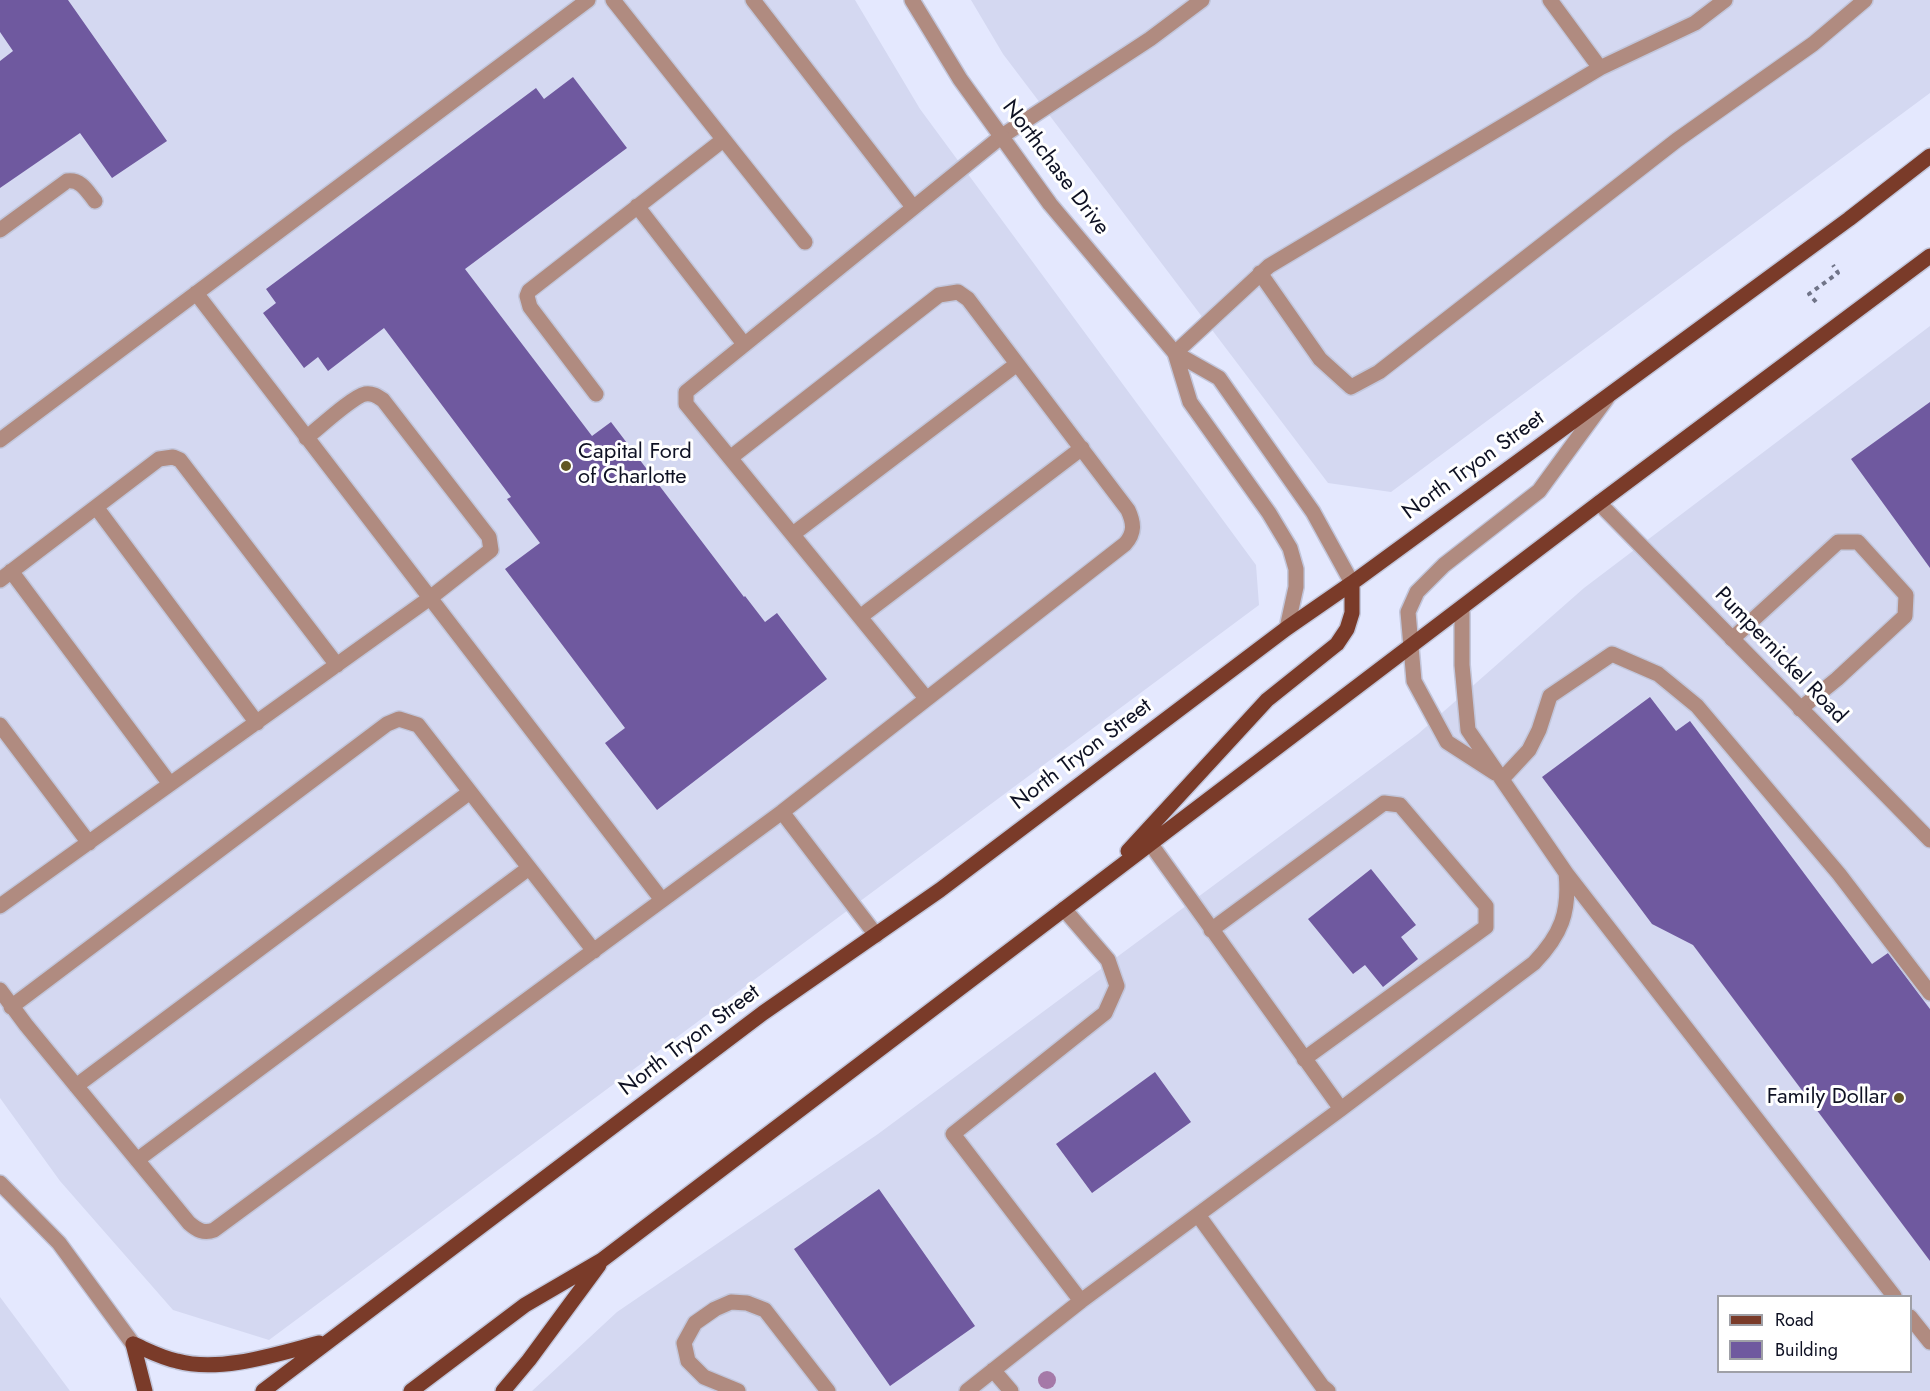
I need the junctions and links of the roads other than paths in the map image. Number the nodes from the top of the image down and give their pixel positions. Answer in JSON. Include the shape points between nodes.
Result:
{"nodes":[{"id":1,"x":588,"y":0,"type":"edge"},
{"id":2,"x":613,"y":0,"type":"edge"},
{"id":3,"x":753,"y":0,"type":"edge"},
{"id":4,"x":912,"y":0,"type":"edge"},
{"id":5,"x":1202,"y":0,"type":"edge"},
{"id":6,"x":1550,"y":0,"type":"edge"},
{"id":7,"x":1725,"y":0,"type":"edge"},
{"id":8,"x":1865,"y":0,"type":"edge"},
{"id":9,"x":1600,"y":68,"type":"junction"},
{"id":10,"x":1002,"y":136,"type":"junction"},
{"id":11,"x":723,"y":140,"type":"junction"},
{"id":12,"x":1930,"y":156,"type":"edge"},
{"id":13,"x":94,"y":201,"type":"dead end"},
{"id":14,"x":637,"y":206,"type":"junction"},
{"id":15,"x":913,"y":207,"type":"junction"},
{"id":16,"x":0,"y":230,"type":"edge"},
{"id":17,"x":805,"y":242,"type":"dead end"},
{"id":18,"x":1930,"y":256,"type":"edge"},
{"id":19,"x":1260,"y":273,"type":"junction"},
{"id":20,"x":196,"y":293,"type":"junction"},
{"id":21,"x":744,"y":344,"type":"junction"},
{"id":22,"x":1175,"y":353,"type":"junction"},
{"id":23,"x":1017,"y":364,"type":"junction"},
{"id":24,"x":596,"y":394,"type":"dead end"},
{"id":25,"x":1609,"y":395,"type":"junction"},
{"id":26,"x":306,"y":438,"type":"junction"},
{"id":27,"x":0,"y":441,"type":"edge"},
{"id":28,"x":1082,"y":448,"type":"junction"},
{"id":29,"x":730,"y":458,"type":"junction"},
{"id":30,"x":1599,"y":502,"type":"junction"},
{"id":31,"x":96,"y":507,"type":"junction"},
{"id":32,"x":793,"y":534,"type":"junction"},
{"id":33,"x":5,"y":575,"type":"edge"},
{"id":34,"x":1352,"y":583,"type":"junction"},
{"id":35,"x":430,"y":598,"type":"junction"},
{"id":36,"x":1462,"y":608,"type":"junction"},
{"id":37,"x":860,"y":617,"type":"junction"},
{"id":38,"x":1287,"y":628,"type":"junction"},
{"id":39,"x":1732,"y":639,"type":"junction"},
{"id":40,"x":1412,"y":646,"type":"junction"},
{"id":41,"x":337,"y":665,"type":"junction"},
{"id":42,"x":926,"y":698,"type":"junction"},
{"id":43,"x":1800,"y":709,"type":"junction"},
{"id":44,"x":256,"y":723,"type":"junction"},
{"id":45,"x":0,"y":724,"type":"edge"},
{"id":46,"x":1503,"y":778,"type":"junction"},
{"id":47,"x":170,"y":784,"type":"junction"},
{"id":48,"x":470,"y":792,"type":"junction"},
{"id":49,"x":782,"y":812,"type":"junction"},
{"id":50,"x":1930,"y":840,"type":"edge"},
{"id":51,"x":89,"y":843,"type":"junction"},
{"id":52,"x":1150,"y":843,"type":"junction"},
{"id":53,"x":529,"y":868,"type":"junction"},
{"id":54,"x":1566,"y":873,"type":"junction"},
{"id":55,"x":1102,"y":880,"type":"junction"},
{"id":56,"x":662,"y":900,"type":"junction"},
{"id":57,"x":0,"y":906,"type":"edge"},
{"id":58,"x":1064,"y":909,"type":"junction"},
{"id":59,"x":1210,"y":930,"type":"junction"},
{"id":60,"x":876,"y":935,"type":"junction"},
{"id":61,"x":594,"y":951,"type":"junction"},
{"id":62,"x":0,"y":990,"type":"edge"},
{"id":63,"x":1930,"y":993,"type":"edge"},
{"id":64,"x":11,"y":1007,"type":"junction"},
{"id":65,"x":1304,"y":1059,"type":"junction"},
{"id":66,"x":76,"y":1086,"type":"junction"},
{"id":67,"x":1341,"y":1109,"type":"junction"},
{"id":68,"x":138,"y":1160,"type":"junction"},
{"id":69,"x":0,"y":1183,"type":"edge"},
{"id":70,"x":1198,"y":1215,"type":"junction"},
{"id":71,"x":602,"y":1260,"type":"junction"},
{"id":72,"x":1893,"y":1295,"type":"edge"},
{"id":73,"x":1081,"y":1301,"type":"junction"},
{"id":74,"x":1912,"y":1318,"type":"edge"},
{"id":75,"x":328,"y":1341,"type":"junction"},
{"id":76,"x":1930,"y":1342,"type":"edge"},
{"id":77,"x":133,"y":1344,"type":"junction"},
{"id":78,"x":993,"y":1370,"type":"junction"},
{"id":79,"x":146,"y":1391,"type":"edge"},
{"id":80,"x":263,"y":1391,"type":"edge"},
{"id":81,"x":411,"y":1391,"type":"edge"},
{"id":82,"x":503,"y":1391,"type":"edge"},
{"id":83,"x":738,"y":1391,"type":"edge"},
{"id":84,"x":828,"y":1391,"type":"edge"},
{"id":85,"x":967,"y":1391,"type":"edge"},
{"id":86,"x":1011,"y":1391,"type":"edge"},
{"id":87,"x":1328,"y":1391,"type":"edge"}],
"edges":[{"from":1,"to":20,"type":"street"},
{"from":2,"to":11,"type":"street"},
{"from":3,"to":15,"type":"street"},
{"from":4,"to":10,"type":"street","name":"Northchase Drive","via":[[960,79]]},
{"from":5,"to":10,"type":"street","via":[[1150,39]]},
{"from":6,"to":9,"type":"street"},
{"from":7,"to":9,"type":"street","via":[[1695,23]]},
{"from":8,"to":19,"type":"street","via":[[1813,44],[1677,140],[1378,372],[1351,387],[1320,359]]},
{"from":9,"to":19,"type":"street"},
{"from":10,"to":15,"type":"street"},
{"from":10,"to":22,"type":"street","name":"Northchase Drive","via":[[1050,204]]},
{"from":11,"to":14,"type":"street"},
{"from":11,"to":17,"type":"street"},
{"from":12,"to":25,"type":"main road","name":"North Tryon Street"},
{"from":13,"to":16,"type":"street","via":[[82,184],[67,181]]},
{"from":14,"to":21,"type":"street"},
{"from":14,"to":24,"type":"street","via":[[527,296],[530,307]]},
{"from":15,"to":21,"type":"street"},
{"from":18,"to":30,"type":"main road"},
{"from":19,"to":22,"type":"street"},
{"from":20,"to":26,"type":"street"},
{"from":20,"to":27,"type":"street"},
{"from":21,"to":29,"type":"street","via":[[696,383],[685,397],[686,404]]},
{"from":22,"to":34,"type":"street","name":"Northchase Drive","via":[[1220,378],[1313,512]]},
{"from":22,"to":38,"type":"street","name":"Northchase Drive","via":[[1190,402],[1290,548],[1296,588]]},
{"from":23,"to":28,"type":"street"},
{"from":23,"to":29,"type":"street","via":[[964,295],[945,293]]},
{"from":23,"to":32,"type":"street"},
{"from":25,"to":34,"type":"main road","name":"North Tryon Street"},
{"from":25,"to":40,"type":"street","via":[[1539,490],[1444,565],[1417,592],[1408,612]]},
{"from":26,"to":35,"type":"street"},
{"from":26,"to":35,"type":"street","via":[[358,397],[374,394],[383,400],[492,546],[489,553]]},
{"from":28,"to":37,"type":"street"},
{"from":28,"to":42,"type":"street","via":[[1128,510],[1133,522],[1129,540]]},
{"from":29,"to":32,"type":"street"},
{"from":30,"to":36,"type":"main road"},
{"from":30,"to":39,"type":"street","name":"Pumpernickel Road"},
{"from":31,"to":33,"type":"street"},
{"from":31,"to":41,"type":"street","via":[[159,459],[177,458]]},
{"from":31,"to":44,"type":"street"},
{"from":32,"to":37,"type":"street"},
{"from":33,"to":47,"type":"street"},
{"from":34,"to":38,"type":"main road","name":"North Tryon Street"},
{"from":34,"to":55,"type":"main road","via":[[1352,613],[1337,644],[1267,700]]},
{"from":35,"to":41,"type":"street"},
{"from":35,"to":56,"type":"street"},
{"from":36,"to":40,"type":"main road"},
{"from":36,"to":46,"type":"street","via":[[1468,730]]},
{"from":37,"to":42,"type":"street"},
{"from":38,"to":60,"type":"main road","name":"North Tryon Street"},
{"from":39,"to":43,"type":"street","name":"Pumpernickel Road"},
{"from":39,"to":43,"type":"street","via":[[1838,542],[1858,542],[1906,595],[1905,616]]},
{"from":40,"to":46,"type":"street","via":[[1414,681],[1447,742]]},
{"from":40,"to":52,"type":"main road"},
{"from":41,"to":44,"type":"street"},
{"from":42,"to":49,"type":"street"},
{"from":43,"to":50,"type":"street","name":"Pumpernickel Road"},
{"from":44,"to":47,"type":"street"},
{"from":45,"to":51,"type":"street"},
{"from":46,"to":54,"type":"street"},
{"from":46,"to":63,"type":"street","via":[[1529,750],[1550,696],[1612,654],[1658,674],[1697,706],[1839,874]]},
{"from":47,"to":51,"type":"street"},
{"from":48,"to":53,"type":"street"},
{"from":48,"to":64,"type":"street","via":[[418,725],[405,719],[393,721]]},
{"from":48,"to":66,"type":"street"},
{"from":49,"to":56,"type":"street"},
{"from":49,"to":60,"type":"street"},
{"from":51,"to":57,"type":"street"},
{"from":52,"to":55,"type":"main road"},
{"from":52,"to":59,"type":"street"},
{"from":53,"to":61,"type":"street"},
{"from":53,"to":68,"type":"street"},
{"from":54,"to":67,"type":"street","via":[[1568,892],[1561,924],[1546,951]]},
{"from":54,"to":72,"type":"street"},
{"from":55,"to":58,"type":"main road"},
{"from":56,"to":61,"type":"street"},
{"from":58,"to":71,"type":"main road"},
{"from":58,"to":73,"type":"street","via":[[1108,960],[1117,986],[1105,1013],[953,1134]]},
{"from":59,"to":65,"type":"street"},
{"from":59,"to":65,"type":"street","via":[[1384,802],[1400,805],[1486,906],[1486,927]]},
{"from":60,"to":75,"type":"main road","name":"North Tryon Street","via":[[764,1013]]},
{"from":61,"to":68,"type":"street","via":[[214,1230],[207,1233],[189,1223]]},
{"from":62,"to":64,"type":"street"},
{"from":64,"to":66,"type":"street"},
{"from":65,"to":67,"type":"street"},
{"from":66,"to":68,"type":"street"},
{"from":67,"to":70,"type":"street"},
{"from":69,"to":77,"type":"street","via":[[59,1244]]},
{"from":70,"to":73,"type":"street"},
{"from":70,"to":87,"type":"street"},
{"from":71,"to":81,"type":"main road","via":[[525,1305]]},
{"from":71,"to":82,"type":"main road"},
{"from":73,"to":78,"type":"street"},
{"from":74,"to":76,"type":"street"},
{"from":75,"to":77,"type":"main road","via":[[273,1356],[206,1365],[177,1362]]},
{"from":75,"to":80,"type":"main road","name":"North Tryon Street"},
{"from":77,"to":79,"type":"main road"},
{"from":78,"to":85,"type":"street"},
{"from":78,"to":86,"type":"street"},
{"from":83,"to":84,"type":"street","via":[[704,1377],[688,1361],[684,1343],[695,1323],[731,1302],[765,1310]]}]}
